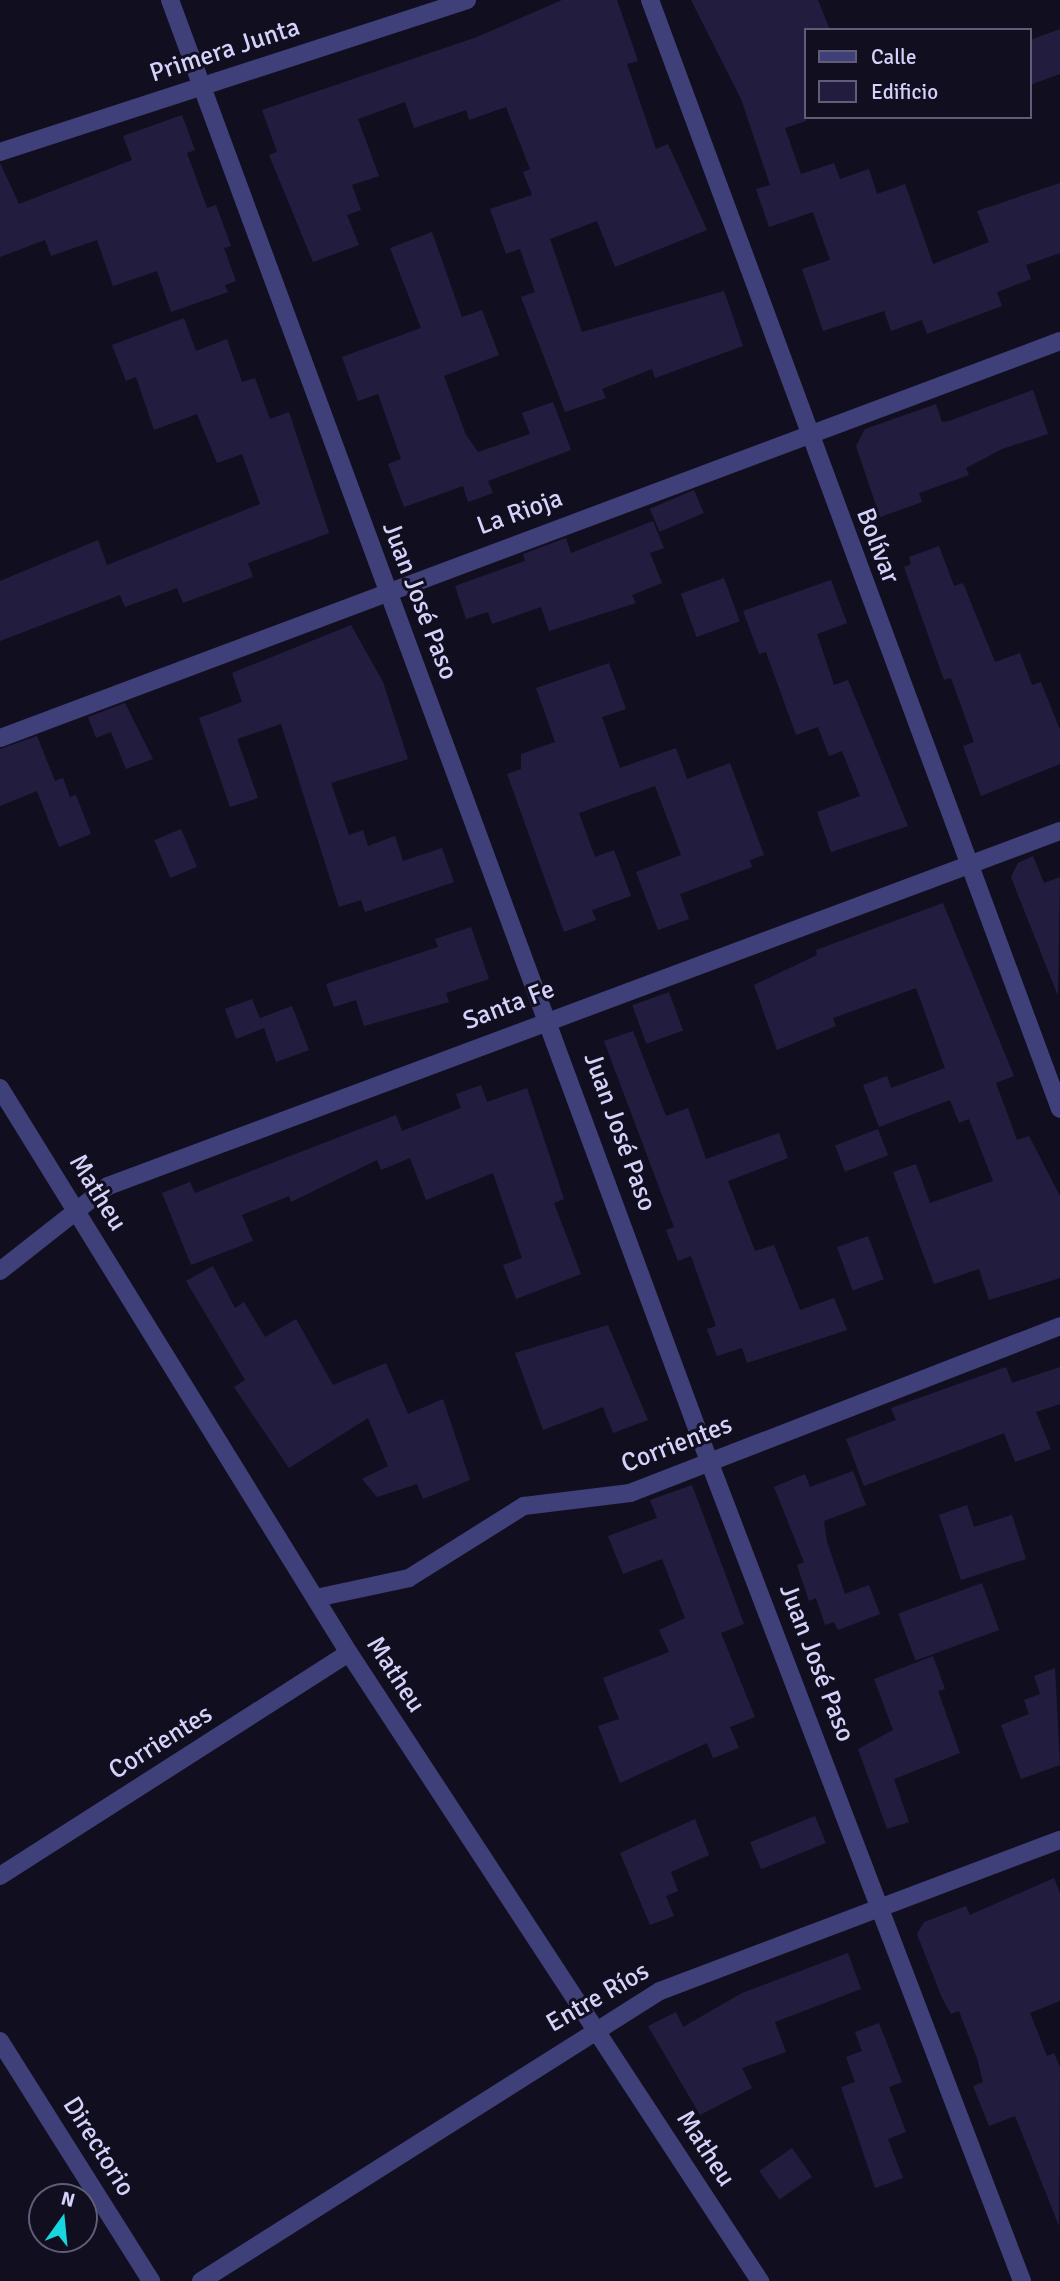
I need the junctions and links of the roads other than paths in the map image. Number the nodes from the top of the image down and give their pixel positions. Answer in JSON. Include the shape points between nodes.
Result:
{"nodes":[{"id":1,"x":170,"y":0,"type":"edge"},
{"id":2,"x":467,"y":0,"type":"edge"},
{"id":3,"x":650,"y":0,"type":"edge"},
{"id":4,"x":202,"y":87,"type":"junction"},
{"id":5,"x":0,"y":152,"type":"edge"},
{"id":6,"x":1060,"y":341,"type":"edge"},
{"id":7,"x":807,"y":436,"type":"junction"},
{"id":8,"x":386,"y":591,"type":"junction"},
{"id":9,"x":0,"y":738,"type":"edge"},
{"id":10,"x":1060,"y":831,"type":"edge"},
{"id":11,"x":971,"y":866,"type":"junction"},
{"id":12,"x":551,"y":1018,"type":"junction"},
{"id":13,"x":0,"y":1088,"type":"edge"},
{"id":14,"x":1060,"y":1109,"type":"edge"},
{"id":15,"x":75,"y":1208,"type":"junction"},
{"id":16,"x":0,"y":1271,"type":"edge"},
{"id":17,"x":1060,"y":1325,"type":"edge"},
{"id":18,"x":709,"y":1461,"type":"junction"},
{"id":19,"x":316,"y":1598,"type":"junction"},
{"id":20,"x":349,"y":1653,"type":"junction"},
{"id":21,"x":1060,"y":1840,"type":"edge"},
{"id":22,"x":0,"y":1876,"type":"edge"},
{"id":23,"x":882,"y":1904,"type":"junction"},
{"id":24,"x":593,"y":2028,"type":"junction"},
{"id":25,"x":0,"y":2041,"type":"edge"},
{"id":26,"x":150,"y":2281,"type":"edge"},
{"id":27,"x":201,"y":2281,"type":"edge"},
{"id":28,"x":760,"y":2281,"type":"edge"},
{"id":29,"x":1023,"y":2281,"type":"edge"}],
"edges":[{"from":1,"to":4,"type":"street","name":"Juan José Paso"},
{"from":2,"to":4,"type":"street","name":"Primera Junta"},
{"from":3,"to":7,"type":"street","name":"Bolívar"},
{"from":4,"to":5,"type":"street","name":"Primera Junta"},
{"from":4,"to":8,"type":"street","name":"Juan José Paso"},
{"from":6,"to":7,"type":"street","name":"La Rioja"},
{"from":7,"to":8,"type":"street","name":"La Rioja"},
{"from":7,"to":11,"type":"street","name":"Bolívar"},
{"from":8,"to":9,"type":"street","name":"La Rioja"},
{"from":8,"to":12,"type":"street","name":"Juan José Paso"},
{"from":10,"to":11,"type":"street","name":"Santa Fe"},
{"from":11,"to":12,"type":"street","name":"Santa Fe"},
{"from":11,"to":14,"type":"street","name":"Bolívar"},
{"from":12,"to":15,"type":"street","name":"Santa Fe","via":[[108,1186]]},
{"from":12,"to":18,"type":"street","name":"Juan José Paso"},
{"from":13,"to":15,"type":"street","name":"Matheu"},
{"from":15,"to":16,"type":"street","name":"Santa Fe"},
{"from":15,"to":19,"type":"street","name":"Matheu"},
{"from":17,"to":18,"type":"street","name":"Corrientes"},
{"from":18,"to":19,"type":"street","name":"Corrientes","via":[[631,1493],[523,1506],[409,1578]]},
{"from":18,"to":23,"type":"street","name":"Juan José Paso"},
{"from":19,"to":20,"type":"street","name":"Matheu"},
{"from":20,"to":22,"type":"street","name":"Corrientes"},
{"from":20,"to":24,"type":"street","name":"Matheu"},
{"from":21,"to":23,"type":"street","name":"Entre Ríos"},
{"from":23,"to":24,"type":"street","name":"Entre Ríos","via":[[660,1991]]},
{"from":23,"to":29,"type":"street","name":"Juan José Paso"},
{"from":24,"to":27,"type":"street","name":"Entre Ríos"},
{"from":24,"to":28,"type":"street","name":"Matheu"},
{"from":25,"to":26,"type":"street","name":"Directorio"}]}
